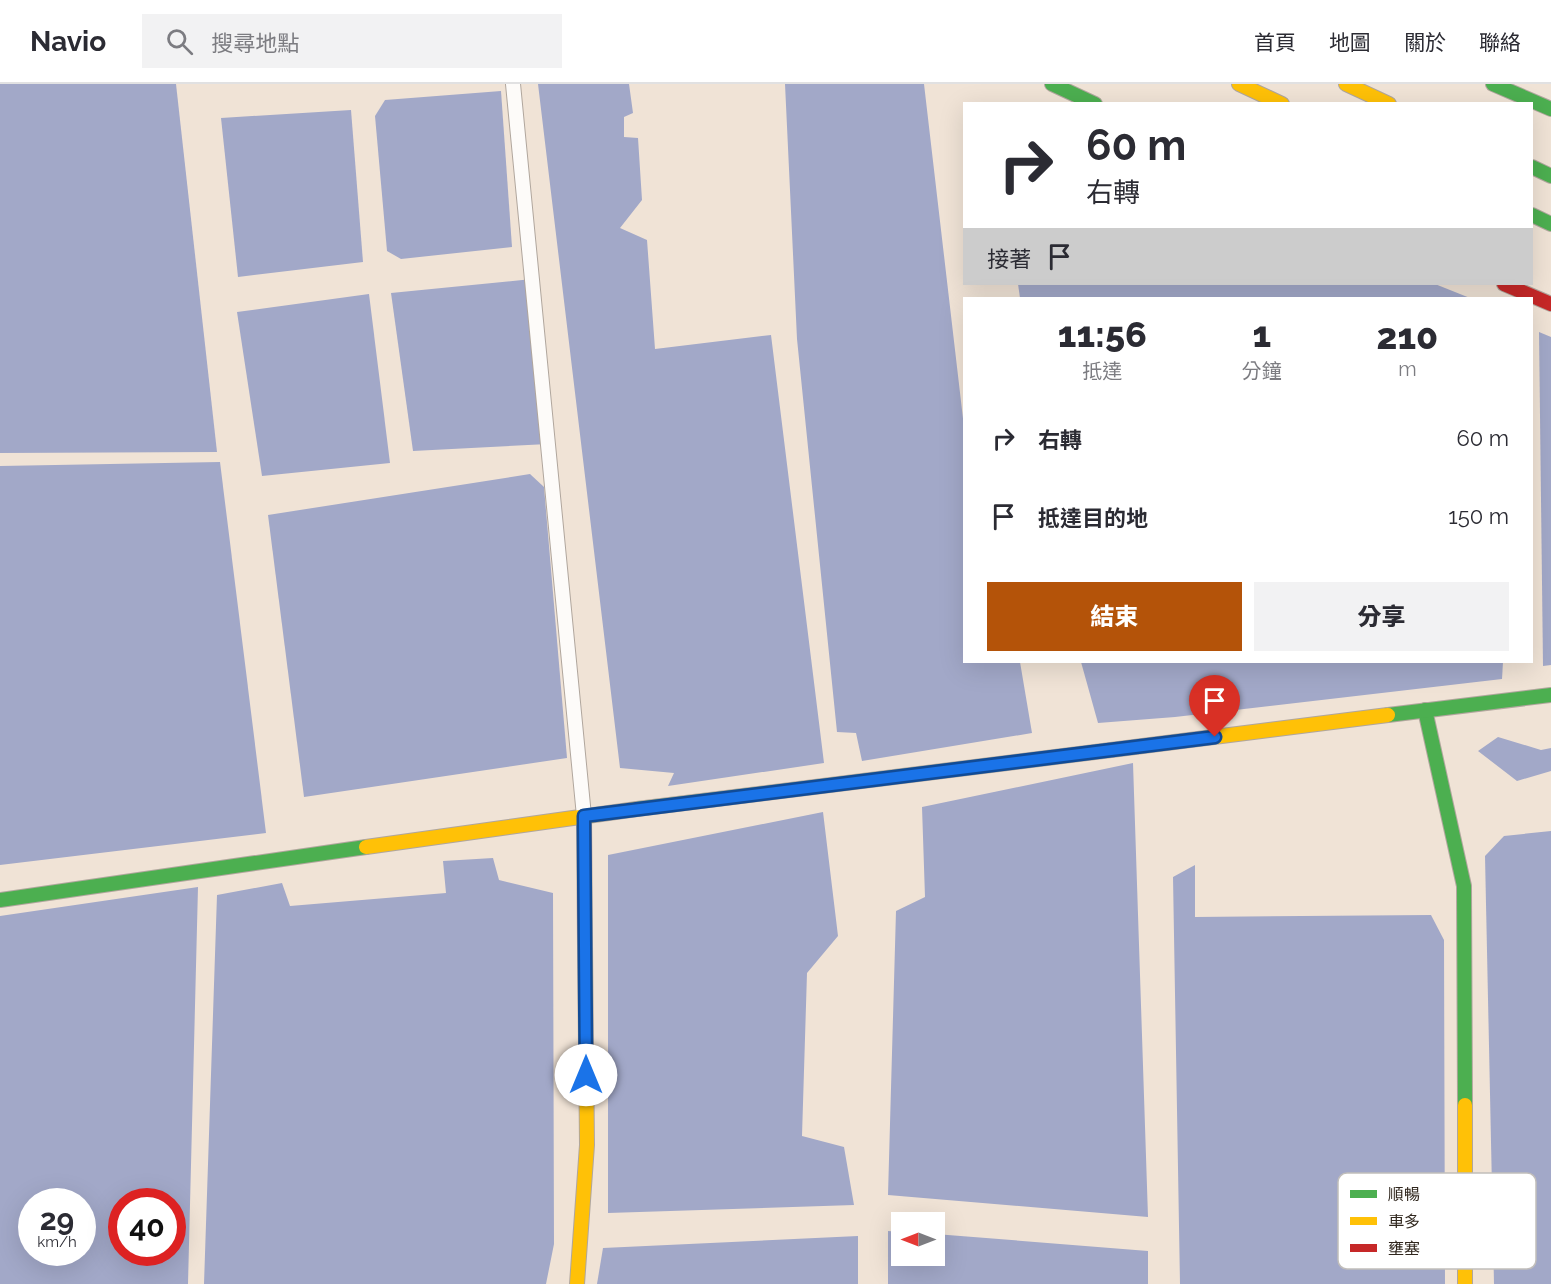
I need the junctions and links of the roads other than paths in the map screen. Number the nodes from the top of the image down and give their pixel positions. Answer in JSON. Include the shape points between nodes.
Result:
{"nodes":[{"id":1,"x":513,"y":84,"type":"edge"},
{"id":2,"x":1052,"y":84,"type":"edge"},
{"id":3,"x":1239,"y":84,"type":"edge"},
{"id":4,"x":1346,"y":84,"type":"edge"},
{"id":5,"x":1493,"y":84,"type":"edge"},
{"id":6,"x":1091,"y":102,"type":"edge"},
{"id":7,"x":1278,"y":102,"type":"edge"},
{"id":8,"x":1385,"y":102,"type":"edge"},
{"id":9,"x":1551,"y":109,"type":"edge"},
{"id":10,"x":1533,"y":167,"type":"edge"},
{"id":11,"x":1551,"y":176,"type":"edge"},
{"id":12,"x":1533,"y":215,"type":"edge"},
{"id":13,"x":1551,"y":224,"type":"edge"},
{"id":14,"x":1506,"y":285,"type":"edge"},
{"id":15,"x":1551,"y":304,"type":"edge"},
{"id":16,"x":1551,"y":695,"type":"edge"},
{"id":17,"x":1425,"y":710,"type":"junction"},
{"id":18,"x":584,"y":816,"type":"junction"},
{"id":19,"x":0,"y":900,"type":"edge"},
{"id":20,"x":1465,"y":1173,"type":"edge"},
{"id":21,"x":1465,"y":1269,"type":"edge"},
{"id":22,"x":577,"y":1284,"type":"edge"},
{"id":23,"x":1465,"y":1284,"type":"edge"}],
"edges":[{"from":1,"to":18,"type":"lane"},
{"from":2,"to":6,"type":"main road"},
{"from":3,"to":7,"type":"main road"},
{"from":4,"to":8,"type":"main road"},
{"from":5,"to":9,"type":"main road"},
{"from":10,"to":11,"type":"main road"},
{"from":12,"to":13,"type":"main road"},
{"from":14,"to":15,"type":"main road"},
{"from":16,"to":17,"type":"main road"},
{"from":17,"to":18,"type":"main road"},
{"from":17,"to":20,"type":"main road","via":[[1464,886]]},
{"from":18,"to":19,"type":"main road"},
{"from":18,"to":22,"type":"main road","via":[[587,1145]]},
{"from":21,"to":23,"type":"main road"}]}
